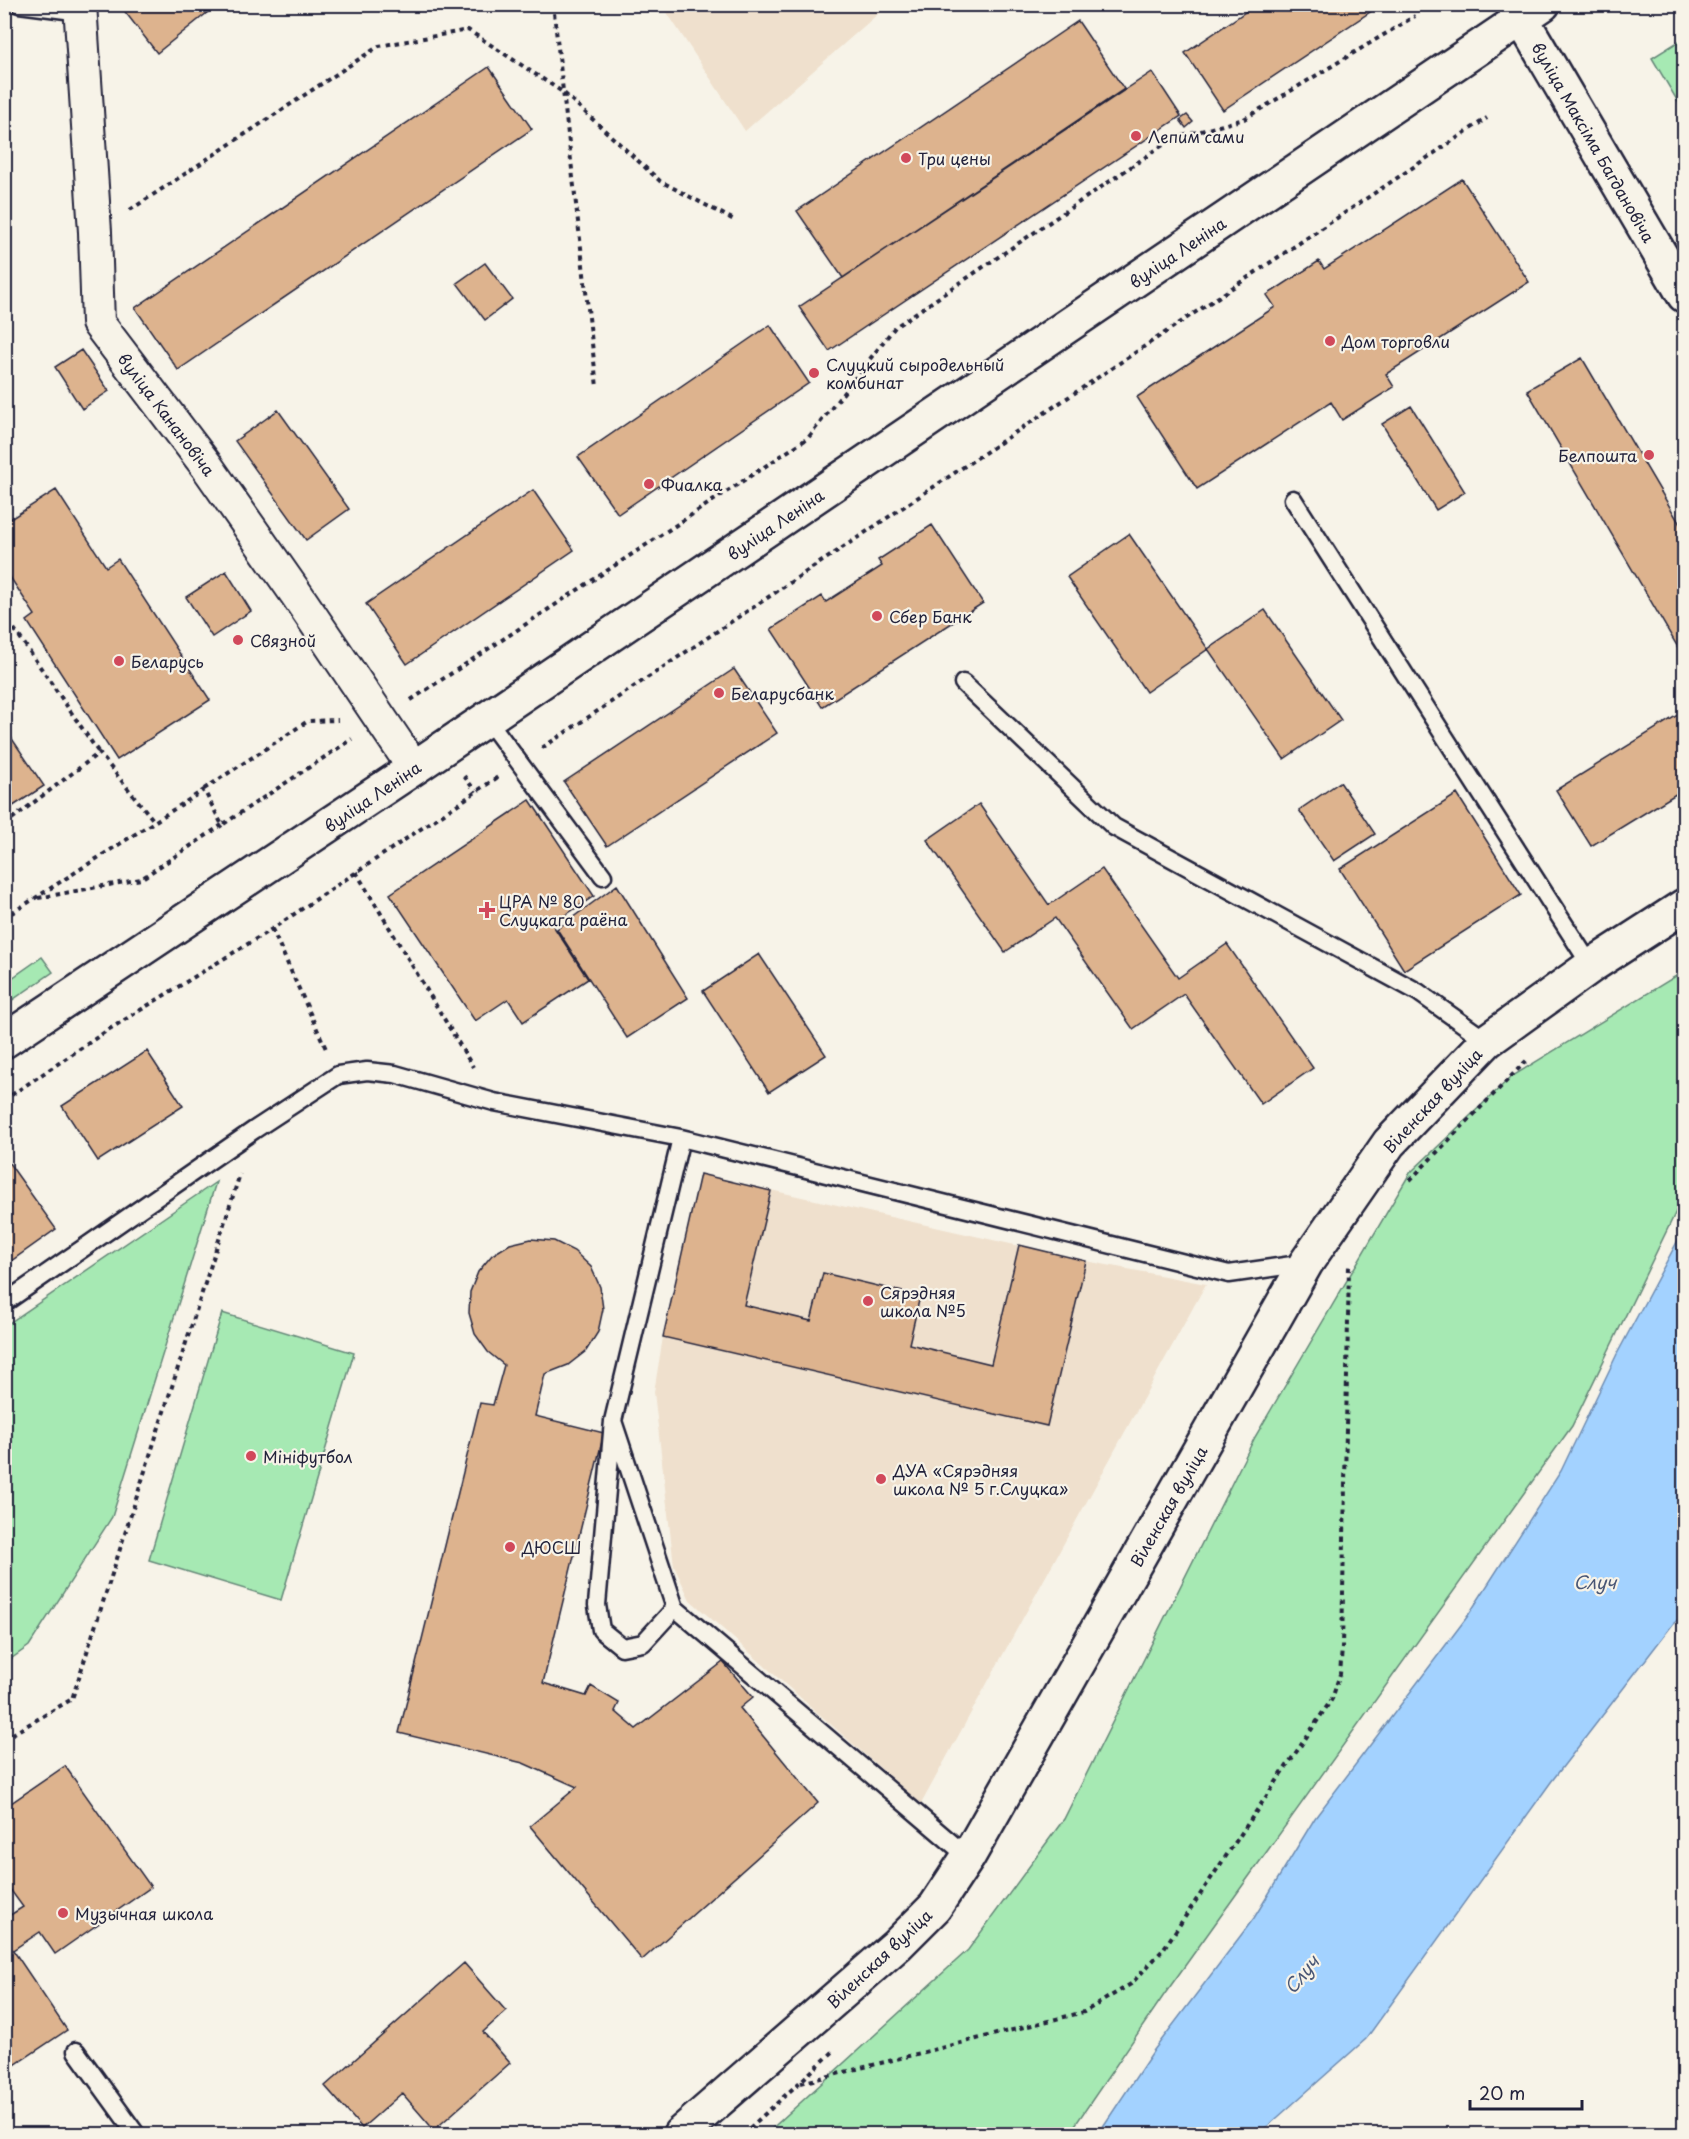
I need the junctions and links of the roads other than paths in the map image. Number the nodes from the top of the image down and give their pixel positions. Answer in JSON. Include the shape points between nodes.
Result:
{"nodes":[{"id":1,"x":19,"y":4,"type":"edge"},
{"id":2,"x":81,"y":8,"type":"edge"},
{"id":3,"x":1526,"y":9,"type":"edge"},
{"id":4,"x":1684,"y":295,"type":"edge"},
{"id":5,"x":1293,"y":499,"type":"dead end"},
{"id":6,"x":963,"y":683,"type":"dead end"},
{"id":7,"x":487,"y":719,"type":"junction"},
{"id":8,"x":414,"y":768,"type":"junction"},
{"id":9,"x":603,"y":876,"type":"dead end"},
{"id":10,"x":1684,"y":906,"type":"edge"},
{"id":11,"x":1591,"y":966,"type":"junction"},
{"id":12,"x":4,"y":1041,"type":"edge"},
{"id":13,"x":1487,"y":1041,"type":"junction"},
{"id":14,"x":681,"y":1138,"type":"junction"},
{"id":15,"x":1306,"y":1263,"type":"junction"},
{"id":16,"x":4,"y":1303,"type":"edge"},
{"id":17,"x":613,"y":1421,"type":"junction"},
{"id":18,"x":675,"y":1608,"type":"junction"},
{"id":19,"x":968,"y":1857,"type":"junction"},
{"id":20,"x":76,"y":2051,"type":"dead end"},
{"id":21,"x":136,"y":2134,"type":"edge"},
{"id":22,"x":680,"y":2134,"type":"edge"}],
"edges":[{"from":1,"to":2,"type":"lane"},
{"from":2,"to":8,"type":"street","name":"вуліца Канановіча","via":[[98,323],[206,465]]},
{"from":3,"to":4,"type":"main road","name":"вуліца Максіма Багдановіча"},
{"from":3,"to":7,"type":"main road","name":"вуліца Леніна"},
{"from":5,"to":11,"type":"lane"},
{"from":6,"to":13,"type":"lane","via":[[1114,827],[1418,992]]},
{"from":7,"to":8,"type":"main road","name":"вуліца Леніна"},
{"from":7,"to":9,"type":"lane"},
{"from":8,"to":12,"type":"main road","name":"вуліца Леніна"},
{"from":10,"to":11,"type":"main road","name":"Віленская вуліца"},
{"from":11,"to":13,"type":"main road","name":"Віленская вуліца"},
{"from":13,"to":15,"type":"main road","name":"Віленская вуліца","via":[[1389,1143]]},
{"from":14,"to":15,"type":"lane","via":[[1229,1274]]},
{"from":14,"to":16,"type":"lane","via":[[494,1102],[395,1074],[367,1071],[338,1075]]},
{"from":14,"to":17,"type":"lane"},
{"from":15,"to":19,"type":"main road","name":"Віленская вуліца"},
{"from":17,"to":18,"type":"lane"},
{"from":17,"to":18,"type":"lane","via":[[597,1605],[601,1630],[622,1647],[644,1643]]},
{"from":18,"to":19,"type":"lane"},
{"from":19,"to":22,"type":"main road","name":"Віленская вуліца","via":[[934,1907],[897,1945]]},
{"from":20,"to":21,"type":"lane"}]}
